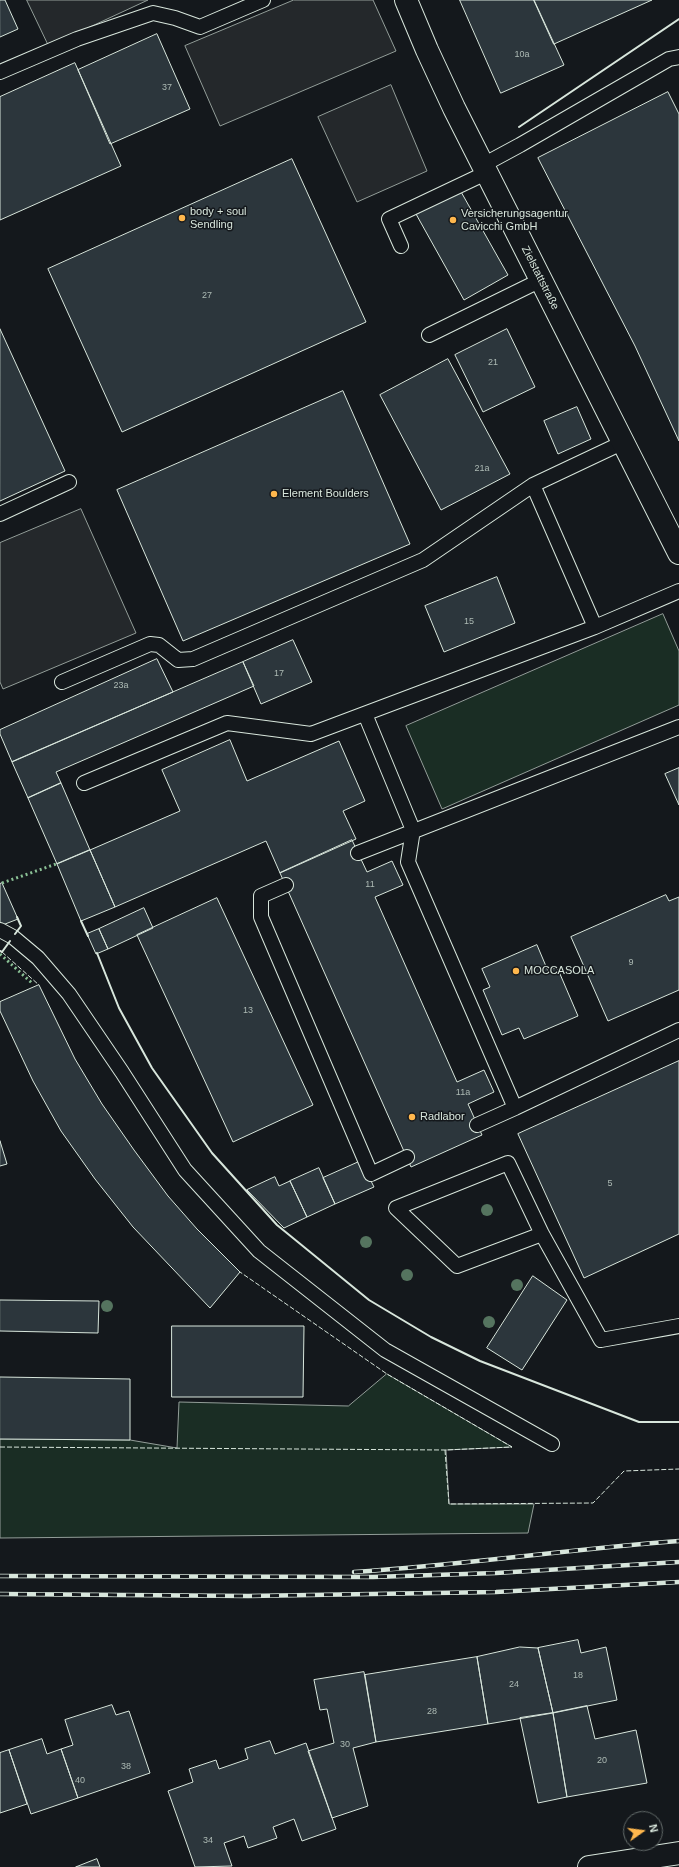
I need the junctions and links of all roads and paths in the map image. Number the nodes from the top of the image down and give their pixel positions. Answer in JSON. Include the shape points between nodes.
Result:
{"nodes":[{"id":1,"x":263,"y":0,"type":"edge"},
{"id":2,"x":406,"y":0,"type":"edge"},
{"id":3,"x":679,"y":57,"type":"edge"},
{"id":4,"x":0,"y":72,"type":"edge"},
{"id":5,"x":484,"y":169,"type":"junction"},
{"id":6,"x":401,"y":246,"type":"dead end"},
{"id":7,"x":541,"y":280,"type":"junction"},
{"id":8,"x":430,"y":335,"type":"dead end"},
{"id":9,"x":624,"y":442,"type":"junction"},
{"id":10,"x":69,"y":482,"type":"dead end"},
{"id":11,"x":534,"y":485,"type":"junction"},
{"id":12,"x":0,"y":514,"type":"edge"},
{"id":13,"x":679,"y":553,"type":"edge"},
{"id":14,"x":679,"y":591,"type":"edge"},
{"id":15,"x":595,"y":627,"type":"junction"},
{"id":16,"x":62,"y":682,"type":"dead end"},
{"id":17,"x":364,"y":714,"type":"junction"},
{"id":18,"x":679,"y":727,"type":"edge"},
{"id":19,"x":84,"y":783,"type":"dead end"},
{"id":20,"x":413,"y":830,"type":"junction"},
{"id":21,"x":358,"y":853,"type":"dead end"},
{"id":22,"x":286,"y":885,"type":"dead end"},
{"id":23,"x":0,"y":930,"type":"edge"},
{"id":24,"x":679,"y":1030,"type":"edge"},
{"id":25,"x":515,"y":1108,"type":"junction"},
{"id":26,"x":477,"y":1125,"type":"dead end"},
{"id":27,"x":407,"y":1157,"type":"dead end"},
{"id":28,"x":542,"y":1234,"type":"junction"},
{"id":29,"x":679,"y":1326,"type":"edge"},
{"id":30,"x":552,"y":1444,"type":"dead end"},
{"id":31,"x":679,"y":1853,"type":"edge"},
{"id":32,"x":589,"y":1867,"type":"edge"}],
"edges":[{"from":1,"to":4,"type":"lane","via":[[200,27],[153,13],[77,38]]},
{"from":2,"to":5,"type":"street","name":"Zielstattstraße","via":[[426,50]]},
{"from":3,"to":5,"type":"lane","via":[[669,59],[520,145]]},
{"from":5,"to":6,"type":"lane","via":[[389,219]]},
{"from":5,"to":7,"type":"street","name":"Zielstattstraße"},
{"from":7,"to":8,"type":"lane"},
{"from":7,"to":9,"type":"street","name":"Zielstattstraße"},
{"from":9,"to":11,"type":"lane"},
{"from":9,"to":13,"type":"street","name":"Zielstattstraße"},
{"from":10,"to":12,"type":"lane"},
{"from":11,"to":15,"type":"lane"},
{"from":11,"to":16,"type":"lane","via":[[423,560],[193,659],[178,660],[159,645],[150,644]]},
{"from":14,"to":15,"type":"lane"},
{"from":15,"to":17,"type":"lane"},
{"from":17,"to":19,"type":"lane","via":[[311,734],[227,723]]},
{"from":17,"to":20,"type":"lane"},
{"from":18,"to":20,"type":"lane"},
{"from":20,"to":21,"type":"lane"},
{"from":20,"to":25,"type":"lane","via":[[408,862]]},
{"from":22,"to":27,"type":"lane","via":[[261,896],[261,917],[371,1174]]},
{"from":23,"to":30,"type":"lane","via":[[13,937],[38,958],[69,994],[185,1170],[259,1251],[385,1350]]},
{"from":24,"to":25,"type":"lane"},
{"from":25,"to":26,"type":"lane"},
{"from":28,"to":28,"type":"lane","via":[[457,1266],[396,1208],[508,1163]]},
{"from":28,"to":29,"type":"lane","via":[[601,1340]]},
{"from":31,"to":32,"type":"street"}]}
